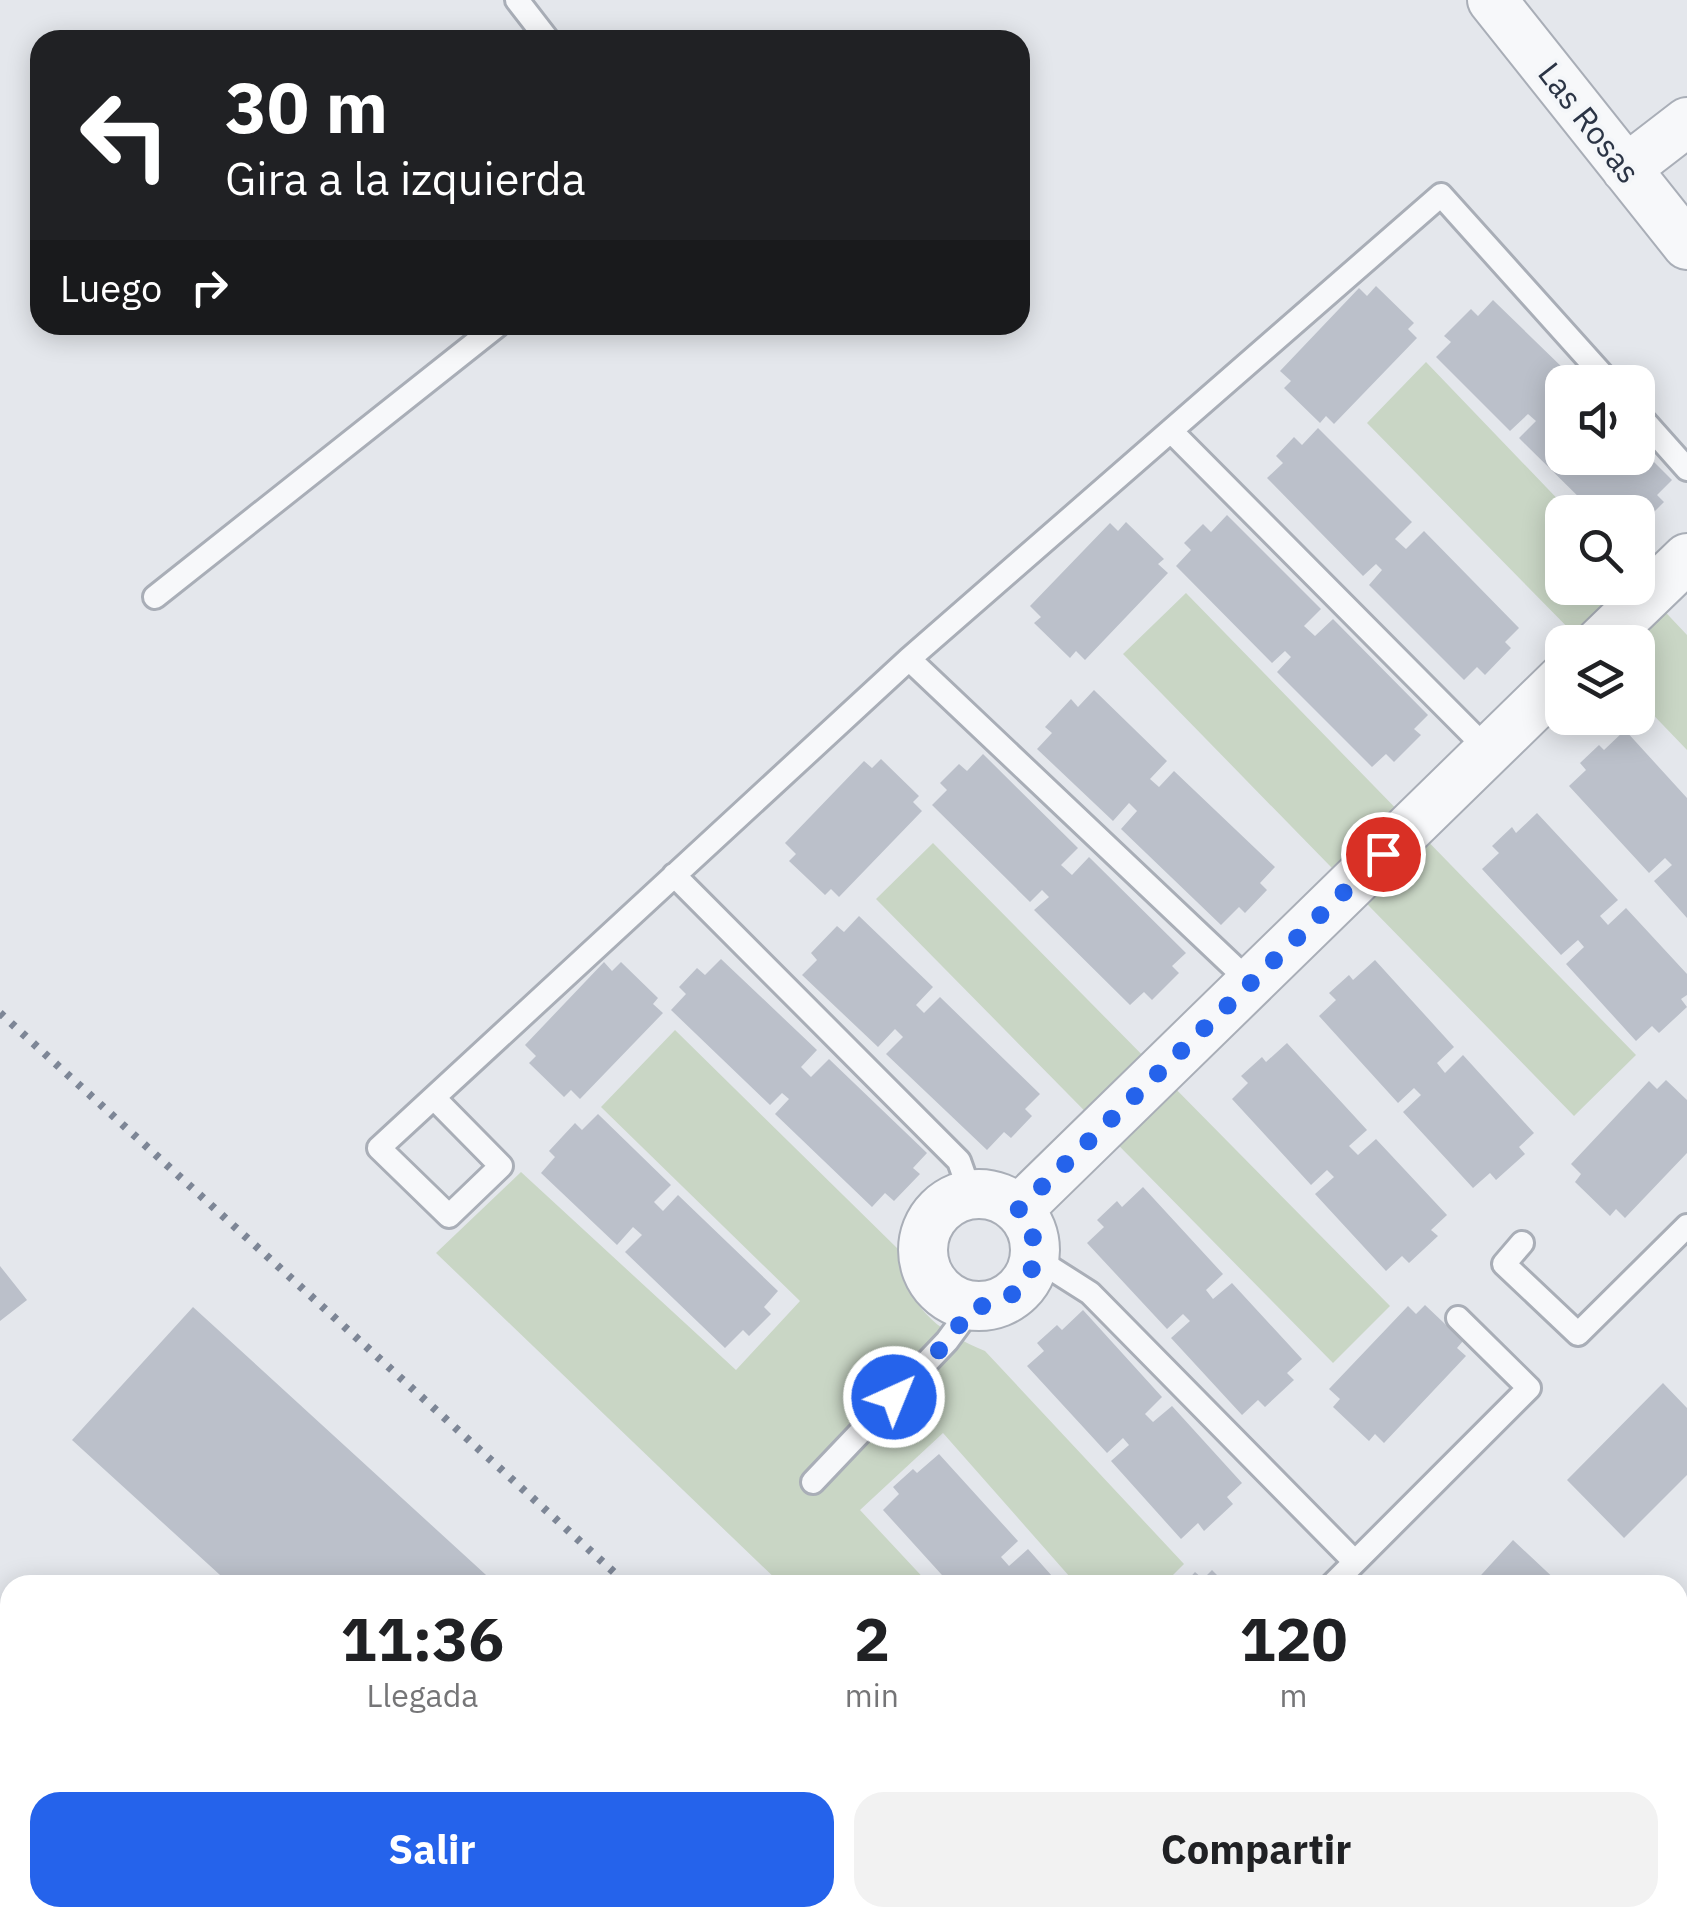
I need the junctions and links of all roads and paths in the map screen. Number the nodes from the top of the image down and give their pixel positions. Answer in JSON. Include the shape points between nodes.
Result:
{"nodes":[{"id":1,"x":517,"y":0,"type":"edge"},
{"id":2,"x":1492,"y":0,"type":"edge"},
{"id":3,"x":540,"y":30,"type":"edge"},
{"id":4,"x":1687,"y":122,"type":"edge"},
{"id":5,"x":1626,"y":169,"type":"junction"},
{"id":6,"x":1687,"y":245,"type":"edge"},
{"id":7,"x":485,"y":335,"type":"edge"},
{"id":8,"x":1594,"y":365,"type":"edge"},
{"id":9,"x":1171,"y":430,"type":"junction"},
{"id":10,"x":1655,"y":433,"type":"edge"},
{"id":11,"x":1687,"y":469,"type":"edge"},
{"id":12,"x":1687,"y":558,"type":"edge"},
{"id":13,"x":154,"y":597,"type":"dead end"},
{"id":14,"x":1618,"y":625,"type":"edge"},
{"id":15,"x":910,"y":658,"type":"junction"},
{"id":16,"x":1545,"y":696,"type":"edge"},
{"id":17,"x":1489,"y":751,"type":"junction"},
{"id":18,"x":674,"y":875,"type":"junction"},
{"id":19,"x":1252,"y":983,"type":"junction"},
{"id":20,"x":434,"y":1098,"type":"junction"},
{"id":21,"x":972,"y":1195,"type":"junction"},
{"id":22,"x":1018,"y":1210,"type":"junction"},
{"id":23,"x":1687,"y":1226,"type":"edge"},
{"id":24,"x":1522,"y":1242,"type":"dead end"},
{"id":25,"x":1035,"y":1258,"type":"junction"},
{"id":26,"x":972,"y":1307,"type":"junction"},
{"id":27,"x":1458,"y":1318,"type":"dead end"},
{"id":28,"x":812,"y":1482,"type":"dead end"},
{"id":29,"x":1354,"y":1562,"type":"junction"},
{"id":30,"x":1342,"y":1575,"type":"edge"}],
"edges":[{"from":1,"to":3,"type":"lane"},
{"from":2,"to":5,"type":"street","name":"Las Rosas"},
{"from":4,"to":5,"type":"street"},
{"from":5,"to":6,"type":"street","name":"Las Rosas"},
{"from":7,"to":13,"type":"lane"},
{"from":8,"to":9,"type":"lane","via":[[1441,196]]},
{"from":9,"to":15,"type":"lane"},
{"from":9,"to":17,"type":"lane"},
{"from":10,"to":11,"type":"lane"},
{"from":12,"to":14,"type":"street"},
{"from":15,"to":18,"type":"lane"},
{"from":15,"to":19,"type":"lane"},
{"from":16,"to":17,"type":"street"},
{"from":17,"to":19,"type":"street"},
{"from":18,"to":20,"type":"lane"},
{"from":18,"to":21,"type":"lane","via":[[959,1161]]},
{"from":19,"to":22,"type":"street"},
{"from":20,"to":20,"type":"lane","via":[[379,1148],[449,1216],[501,1166]]},
{"from":21,"to":22,"type":"street","via":[[1002,1199]]},
{"from":21,"to":26,"type":"street","via":[[937,1212],[922,1252],[934,1285]]},
{"from":22,"to":25,"type":"street","via":[[1034,1238]]},
{"from":23,"to":24,"type":"lane","via":[[1578,1334],[1504,1264]]},
{"from":25,"to":26,"type":"street","via":[[1018,1292]]},
{"from":25,"to":29,"type":"lane","via":[[1090,1293]]},
{"from":26,"to":28,"type":"lane","via":[[948,1341]]},
{"from":27,"to":29,"type":"lane","via":[[1528,1388]]},
{"from":29,"to":30,"type":"lane"}]}
